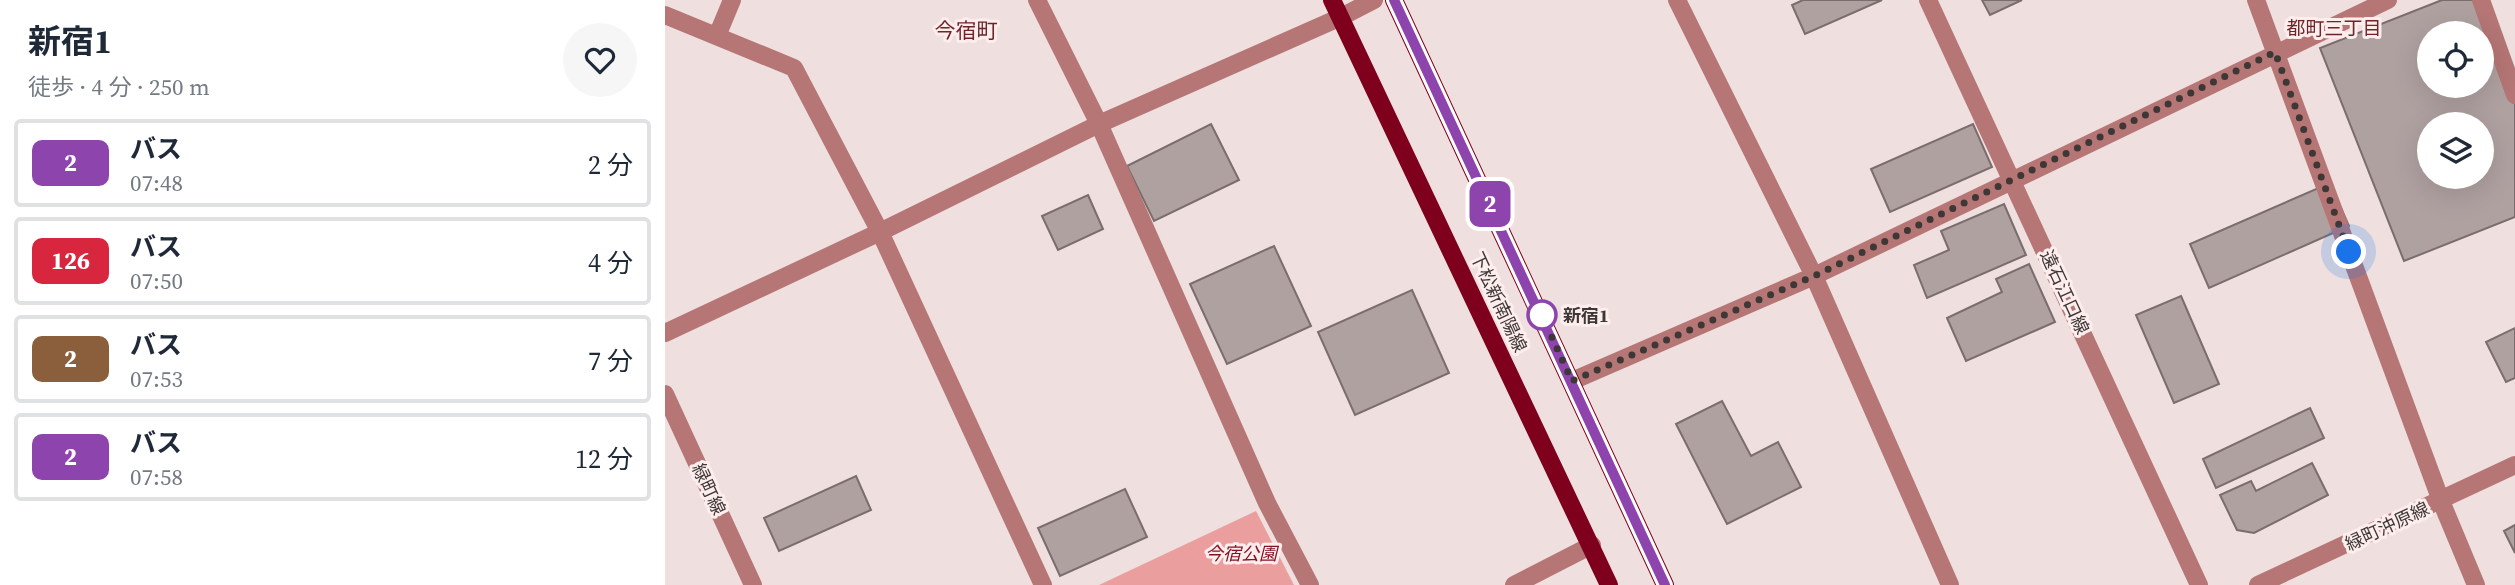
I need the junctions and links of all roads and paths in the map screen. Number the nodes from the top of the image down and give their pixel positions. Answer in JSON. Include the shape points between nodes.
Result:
{"nodes":[{"id":1,"x":732,"y":0,"type":"edge"},
{"id":2,"x":1037,"y":0,"type":"edge"},
{"id":3,"x":1332,"y":0,"type":"edge"},
{"id":4,"x":1374,"y":0,"type":"edge"},
{"id":5,"x":1394,"y":0,"type":"edge"},
{"id":6,"x":1677,"y":0,"type":"edge"},
{"id":7,"x":1929,"y":0,"type":"edge"},
{"id":8,"x":2256,"y":0,"type":"edge"},
{"id":9,"x":2388,"y":0,"type":"edge"},
{"id":10,"x":2481,"y":0,"type":"edge"},
{"id":11,"x":665,"y":15,"type":"edge"},
{"id":12,"x":1341,"y":18,"type":"junction"},
{"id":13,"x":717,"y":36,"type":"junction"},
{"id":14,"x":2275,"y":52,"type":"junction"},
{"id":15,"x":2515,"y":95,"type":"edge"},
{"id":16,"x":1099,"y":124,"type":"junction"},
{"id":17,"x":2013,"y":179,"type":"junction"},
{"id":18,"x":880,"y":232,"type":"junction"},
{"id":19,"x":1814,"y":276,"type":"junction"},
{"id":20,"x":665,"y":332,"type":"edge"},
{"id":21,"x":1572,"y":381,"type":"junction"},
{"id":22,"x":665,"y":394,"type":"edge"},
{"id":23,"x":2515,"y":465,"type":"edge"},
{"id":24,"x":2441,"y":501,"type":"junction"},
{"id":25,"x":1591,"y":545,"type":"junction"},
{"id":26,"x":753,"y":585,"type":"edge"},
{"id":27,"x":1043,"y":585,"type":"edge"},
{"id":28,"x":1310,"y":585,"type":"edge"},
{"id":29,"x":1514,"y":585,"type":"edge"},
{"id":30,"x":1609,"y":585,"type":"edge"},
{"id":31,"x":1665,"y":585,"type":"edge"},
{"id":32,"x":1950,"y":585,"type":"edge"},
{"id":33,"x":2199,"y":585,"type":"edge"},
{"id":34,"x":2258,"y":585,"type":"edge"},
{"id":35,"x":2476,"y":585,"type":"edge"}],
"edges":[{"from":1,"to":13,"type":"street"},
{"from":2,"to":16,"type":"street"},
{"from":3,"to":12,"type":"main road","name":"下松新南陽線"},
{"from":4,"to":12,"type":"street"},
{"from":5,"to":21,"type":"main road","name":"下松新南陽線"},
{"from":6,"to":19,"type":"street"},
{"from":7,"to":17,"type":"street","name":"遠石江口線"},
{"from":8,"to":14,"type":"street"},
{"from":9,"to":14,"type":"street"},
{"from":10,"to":15,"type":"street"},
{"from":11,"to":13,"type":"street"},
{"from":12,"to":16,"type":"street"},
{"from":12,"to":25,"type":"main road","name":"下松新南陽線"},
{"from":13,"to":18,"type":"street","via":[[794,68]]},
{"from":14,"to":17,"type":"street"},
{"from":14,"to":24,"type":"street"},
{"from":16,"to":18,"type":"street"},
{"from":16,"to":28,"type":"street","via":[[1267,503]]},
{"from":17,"to":19,"type":"street"},
{"from":17,"to":33,"type":"street","name":"遠石江口線"},
{"from":18,"to":20,"type":"street"},
{"from":18,"to":27,"type":"street"},
{"from":19,"to":21,"type":"street"},
{"from":19,"to":32,"type":"street"},
{"from":21,"to":31,"type":"main road","name":"下松新南陽線"},
{"from":22,"to":26,"type":"street","name":"緑町線"},
{"from":23,"to":24,"type":"street","name":"緑町沖原線"},
{"from":24,"to":34,"type":"street","name":"緑町沖原線"},
{"from":24,"to":35,"type":"street"},
{"from":25,"to":29,"type":"street"},
{"from":25,"to":30,"type":"main road","name":"下松新南陽線"}]}
